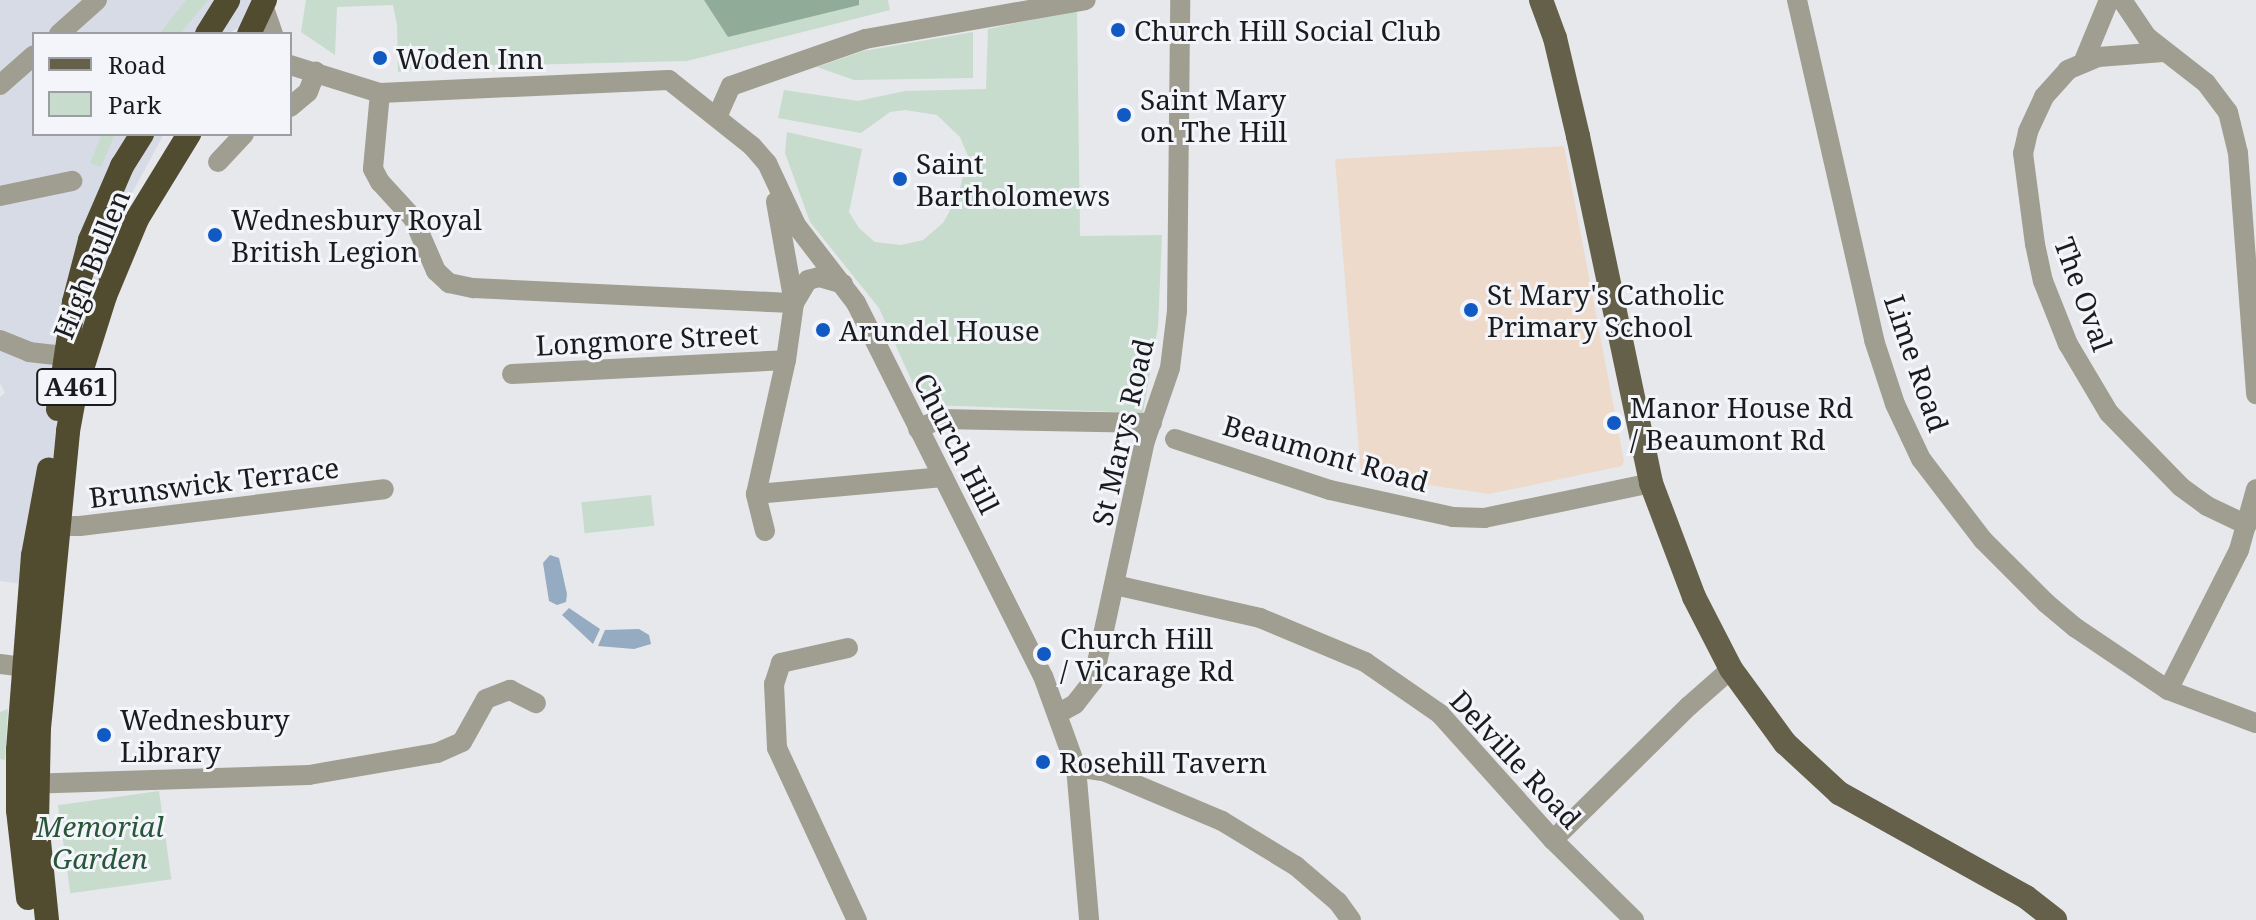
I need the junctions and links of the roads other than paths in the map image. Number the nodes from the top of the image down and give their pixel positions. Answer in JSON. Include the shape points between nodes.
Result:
{"nodes":[{"id":1,"x":97,"y":0,"type":"edge"},
{"id":2,"x":228,"y":0,"type":"edge"},
{"id":3,"x":1086,"y":0,"type":"edge"},
{"id":4,"x":1180,"y":0,"type":"edge"},
{"id":5,"x":1541,"y":0,"type":"edge"},
{"id":6,"x":1797,"y":0,"type":"edge"},
{"id":7,"x":2109,"y":0,"type":"edge"},
{"id":8,"x":2122,"y":0,"type":"edge"},
{"id":9,"x":264,"y":2,"type":"edge"},
{"id":10,"x":1002,"y":8,"type":"edge"},
{"id":11,"x":61,"y":32,"type":"edge"},
{"id":12,"x":208,"y":32,"type":"edge"},
{"id":13,"x":252,"y":32,"type":"edge"},
{"id":14,"x":2163,"y":52,"type":"junction"},
{"id":15,"x":292,"y":55,"type":"edge"},
{"id":16,"x":32,"y":57,"type":"edge"},
{"id":17,"x":2083,"y":63,"type":"junction"},
{"id":18,"x":292,"y":65,"type":"edge"},
{"id":19,"x":316,"y":71,"type":"junction"},
{"id":20,"x":0,"y":85,"type":"edge"},
{"id":21,"x":380,"y":93,"type":"junction"},
{"id":22,"x":292,"y":105,"type":"edge"},
{"id":23,"x":717,"y":117,"type":"junction"},
{"id":24,"x":141,"y":136,"type":"edge"},
{"id":25,"x":188,"y":136,"type":"edge"},
{"id":26,"x":242,"y":136,"type":"edge"},
{"id":27,"x":218,"y":162,"type":"dead end"},
{"id":28,"x":767,"y":163,"type":"junction"},
{"id":29,"x":72,"y":181,"type":"dead end"},
{"id":30,"x":0,"y":196,"type":"edge"},
{"id":31,"x":127,"y":243,"type":"junction"},
{"id":32,"x":843,"y":284,"type":"junction"},
{"id":33,"x":794,"y":303,"type":"junction"},
{"id":34,"x":0,"y":340,"type":"edge"},
{"id":35,"x":64,"y":357,"type":"junction"},
{"id":36,"x":786,"y":360,"type":"junction"},
{"id":37,"x":512,"y":374,"type":"dead end"},
{"id":38,"x":2256,"y":394,"type":"edge"},
{"id":39,"x":1152,"y":423,"type":"junction"},
{"id":40,"x":918,"y":429,"type":"junction"},
{"id":41,"x":1175,"y":439,"type":"dead end"},
{"id":42,"x":943,"y":477,"type":"junction"},
{"id":43,"x":1651,"y":483,"type":"junction"},
{"id":44,"x":384,"y":489,"type":"dead end"},
{"id":45,"x":2256,"y":489,"type":"edge"},
{"id":46,"x":756,"y":494,"type":"junction"},
{"id":47,"x":2247,"y":525,"type":"junction"},
{"id":48,"x":49,"y":526,"type":"junction"},
{"id":49,"x":765,"y":531,"type":"dead end"},
{"id":50,"x":1115,"y":585,"type":"junction"},
{"id":51,"x":848,"y":648,"type":"dead end"},
{"id":52,"x":22,"y":665,"type":"edge"},
{"id":53,"x":1731,"y":669,"type":"junction"},
{"id":54,"x":2168,"y":690,"type":"junction"},
{"id":55,"x":536,"y":703,"type":"dead end"},
{"id":56,"x":1059,"y":713,"type":"junction"},
{"id":57,"x":2256,"y":723,"type":"edge"},
{"id":58,"x":1076,"y":767,"type":"junction"},
{"id":59,"x":27,"y":784,"type":"junction"},
{"id":60,"x":1553,"y":840,"type":"junction"},
{"id":61,"x":2052,"y":919,"type":"edge"},
{"id":62,"x":31,"y":920,"type":"edge"},
{"id":63,"x":47,"y":920,"type":"edge"},
{"id":64,"x":857,"y":920,"type":"edge"},
{"id":65,"x":1089,"y":920,"type":"edge"},
{"id":66,"x":1351,"y":920,"type":"edge"},
{"id":67,"x":1634,"y":920,"type":"edge"}],
"edges":[{"from":1,"to":11,"type":"street"},
{"from":2,"to":12,"type":"highway"},
{"from":3,"to":10,"type":"street"},
{"from":4,"to":39,"type":"street","name":"St Marys Road","via":[[1177,311],[1170,368]]},
{"from":5,"to":43,"type":"main road","via":[[1578,136]]},
{"from":6,"to":54,"type":"street","name":"Lime Road","via":[[1874,340],[1921,459],[1983,540],[2046,603],[2103,649]]},
{"from":7,"to":17,"type":"street"},
{"from":8,"to":14,"type":"street"},
{"from":9,"to":13,"type":"highway"},
{"from":10,"to":23,"type":"street","via":[[865,39],[731,86]]},
{"from":14,"to":17,"type":"street","name":"The Oval","via":[[2117,53]]},
{"from":14,"to":38,"type":"street","via":[[2220,97],[2234,133]]},
{"from":15,"to":19,"type":"street","name":"Church Hill"},
{"from":16,"to":20,"type":"street"},
{"from":17,"to":47,"type":"street","name":"The Oval","via":[[2068,70],[2044,97],[2023,153],[2043,281],[2068,344],[2109,413],[2181,487]]},
{"from":18,"to":19,"type":"street","name":"Church Hill"},
{"from":19,"to":21,"type":"street","name":"Church Hill"},
{"from":19,"to":22,"type":"street","via":[[308,92]]},
{"from":21,"to":23,"type":"street","name":"Church Hill","via":[[669,80]]},
{"from":21,"to":33,"type":"street","via":[[373,169],[413,218],[436,271],[449,283]]},
{"from":23,"to":28,"type":"street","name":"Church Hill"},
{"from":24,"to":35,"type":"highway","name":"High Bullen","via":[[90,240]]},
{"from":25,"to":31,"type":"highway","name":"High Bullen","number":"A461"},
{"from":26,"to":27,"type":"street"},
{"from":28,"to":32,"type":"street","name":"Church Hill","via":[[796,225]]},
{"from":28,"to":33,"type":"street"},
{"from":29,"to":30,"type":"street"},
{"from":31,"to":35,"type":"street","via":[[107,266],[78,350],[73,357]]},
{"from":31,"to":48,"type":"highway","name":"High Bullen","number":"A461","via":[[76,388]]},
{"from":32,"to":33,"type":"street","via":[[819,277],[808,280]]},
{"from":32,"to":40,"type":"street","name":"Church Hill"},
{"from":33,"to":36,"type":"street"},
{"from":34,"to":35,"type":"street","via":[[20,350]]},
{"from":35,"to":48,"type":"highway","name":"High Bullen"},
{"from":36,"to":37,"type":"street","name":"Longmore Street"},
{"from":36,"to":46,"type":"street"},
{"from":39,"to":40,"type":"street","via":[[939,419]]},
{"from":39,"to":50,"type":"street","name":"St Marys Road"},
{"from":40,"to":42,"type":"street","name":"Church Hill"},
{"from":41,"to":43,"type":"street","name":"Beaumont Road","via":[[1330,490],[1453,517],[1484,518]]},
{"from":42,"to":46,"type":"street"},
{"from":42,"to":56,"type":"street","name":"Church Hill"},
{"from":43,"to":53,"type":"main road","via":[[1694,597]]},
{"from":44,"to":48,"type":"street","name":"Brunswick Terrace"},
{"from":45,"to":47,"type":"street"},
{"from":46,"to":49,"type":"street"},
{"from":47,"to":54,"type":"street","via":[[2226,579]]},
{"from":48,"to":52,"type":"highway","name":"High Bullen"},
{"from":50,"to":56,"type":"street","name":"St Marys Road","via":[[1093,681],[1075,704]]},
{"from":50,"to":60,"type":"street","name":"Delville Road","via":[[1260,618],[1365,662],[1440,714]]},
{"from":51,"to":64,"type":"street","via":[[781,663],[774,684],[777,748]]},
{"from":52,"to":59,"type":"highway","name":"High Bullen"},
{"from":53,"to":60,"type":"street"},
{"from":53,"to":61,"type":"main road","via":[[1785,743],[1839,793],[2026,897]]},
{"from":54,"to":57,"type":"street","name":"Lime Road"},
{"from":55,"to":59,"type":"street","via":[[510,690],[486,699],[462,742],[437,753],[309,775]]},
{"from":56,"to":58,"type":"street","name":"Church Hill"},
{"from":58,"to":65,"type":"street","name":"Church Hill"},
{"from":58,"to":66,"type":"street","via":[[1106,772],[1235,828],[1296,866]]},
{"from":59,"to":62,"type":"highway","via":[[23,864]]},
{"from":59,"to":63,"type":"highway"},
{"from":60,"to":67,"type":"street","name":"Delville Road"}]}
